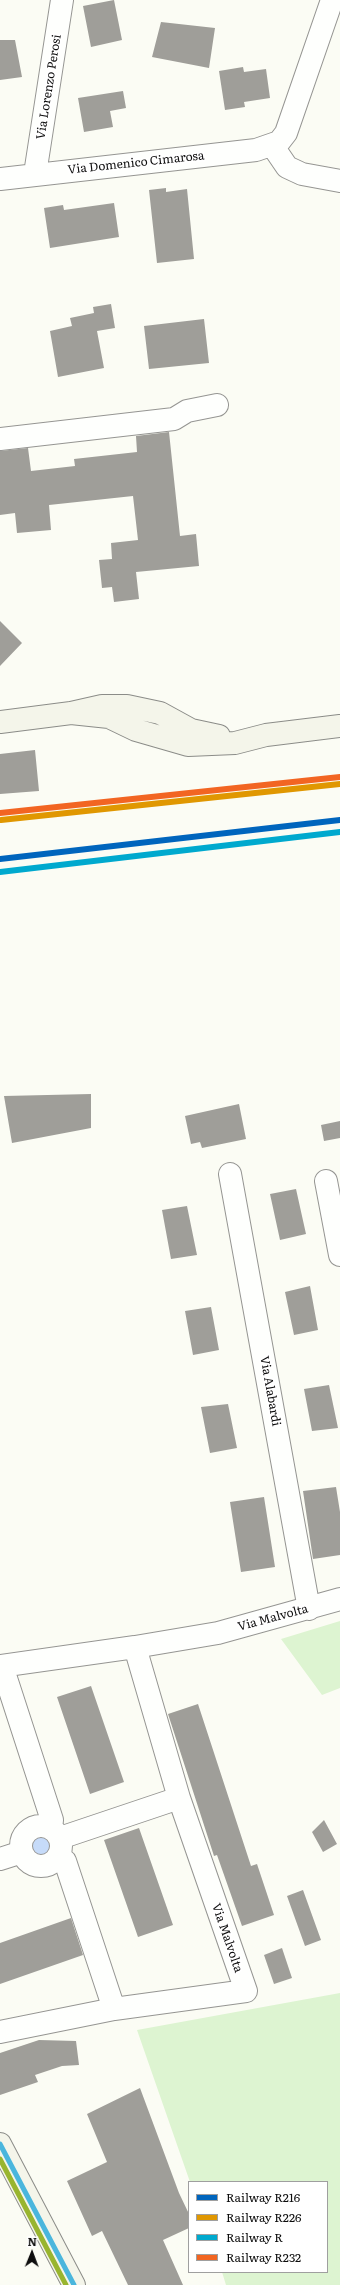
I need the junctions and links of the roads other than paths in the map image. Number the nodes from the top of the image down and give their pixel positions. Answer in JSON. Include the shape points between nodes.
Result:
{"nodes":[{"id":1,"x":62,"y":0,"type":"edge"},
{"id":2,"x":332,"y":0,"type":"edge"},
{"id":3,"x":332,"y":27,"type":"edge"},
{"id":4,"x":272,"y":145,"type":"junction"},
{"id":5,"x":36,"y":174,"type":"junction"},
{"id":6,"x":0,"y":179,"type":"edge"},
{"id":7,"x":340,"y":181,"type":"edge"},
{"id":8,"x":216,"y":404,"type":"dead end"},
{"id":9,"x":0,"y":439,"type":"edge"},
{"id":10,"x":0,"y":722,"type":"edge"},
{"id":11,"x":340,"y":726,"type":"edge"},
{"id":12,"x":230,"y":1174,"type":"dead end"},
{"id":13,"x":326,"y":1181,"type":"dead end"},
{"id":14,"x":340,"y":1255,"type":"edge"},
{"id":15,"x":340,"y":1599,"type":"edge"},
{"id":16,"x":309,"y":1609,"type":"junction"},
{"id":17,"x":135,"y":1647,"type":"junction"},
{"id":18,"x":1,"y":1666,"type":"edge"},
{"id":19,"x":179,"y":1798,"type":"junction"},
{"id":20,"x":57,"y":1841,"type":"junction"},
{"id":21,"x":22,"y":1852,"type":"junction"},
{"id":22,"x":0,"y":1859,"type":"edge"},
{"id":23,"x":114,"y":2009,"type":"junction"},
{"id":24,"x":0,"y":2032,"type":"edge"},
{"id":25,"x":0,"y":2144,"type":"edge"},
{"id":26,"x":74,"y":2285,"type":"edge"}],
"edges":[{"from":1,"to":5,"type":"street","name":"Via Lorenzo Perosi"},
{"from":2,"to":3,"type":"street","name":"Via Domenico Cimarosa"},
{"from":3,"to":4,"type":"street","name":"Via Domenico Cimarosa","via":[[286,133],[279,142]]},
{"from":4,"to":5,"type":"street","name":"Via Domenico Cimarosa","via":[[256,150]]},
{"from":4,"to":7,"type":"street","via":[[287,167],[302,174]]},
{"from":5,"to":6,"type":"street","name":"Via Domenico Cimarosa"},
{"from":8,"to":9,"type":"street","via":[[187,411],[174,419]]},
{"from":10,"to":11,"type":"street","via":[[102,706],[127,706],[160,713],[191,730],[220,736],[266,735]]},
{"from":12,"to":16,"type":"street","name":"Via Alabardi"},
{"from":13,"to":14,"type":"street"},
{"from":15,"to":16,"type":"street","name":"Via Malvolta"},
{"from":16,"to":17,"type":"street","name":"Via Malvolta","via":[[218,1633]]},
{"from":17,"to":18,"type":"street","name":"Via Malvolta"},
{"from":17,"to":19,"type":"street","name":"Via Malvolta"},
{"from":18,"to":20,"type":"street"},
{"from":19,"to":20,"type":"street"},
{"from":19,"to":23,"type":"street","name":"Via Malvolta","via":[[246,1991]]},
{"from":20,"to":21,"type":"street","via":[[38,1826],[31,1829],[22,1839]]},
{"from":20,"to":21,"type":"street","via":[[49,1865],[36,1866],[25,1859]]},
{"from":20,"to":23,"type":"street"},
{"from":21,"to":22,"type":"street"},
{"from":23,"to":24,"type":"street","name":"Via Malvolta"},
{"from":25,"to":26,"type":"street"}]}
